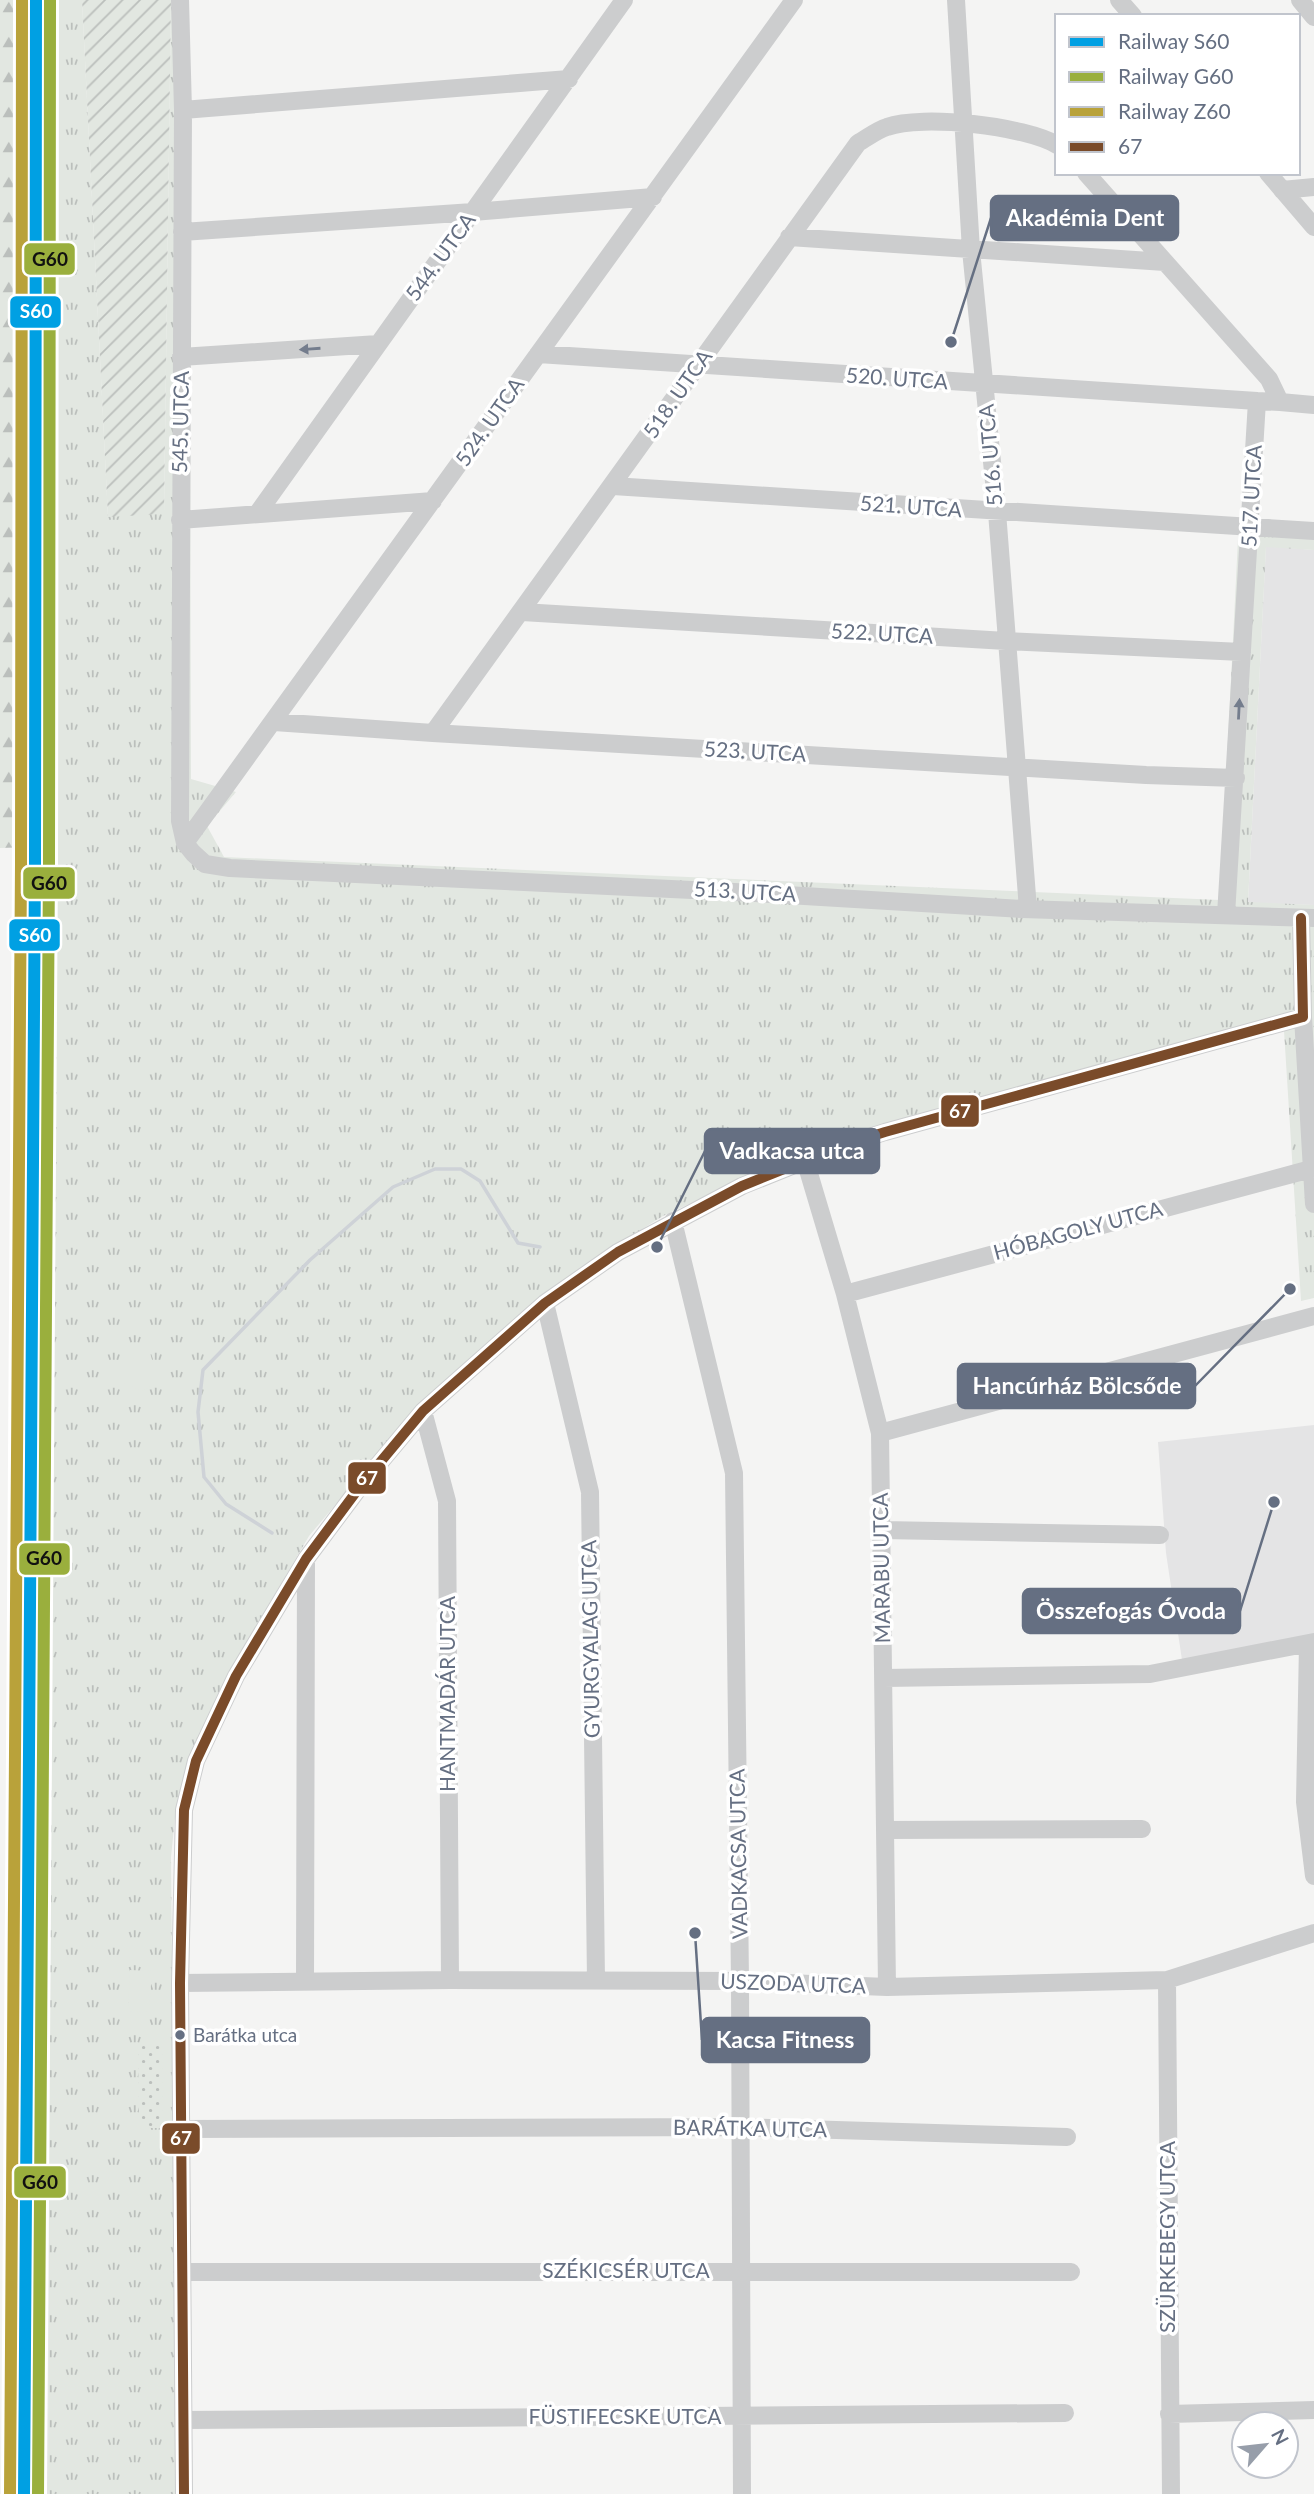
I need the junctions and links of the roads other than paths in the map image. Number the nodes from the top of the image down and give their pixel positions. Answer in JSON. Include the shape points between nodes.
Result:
{"nodes":[{"id":1,"x":180,"y":0,"type":"edge"},
{"id":2,"x":624,"y":0,"type":"edge"},
{"id":3,"x":794,"y":0,"type":"edge"},
{"id":4,"x":956,"y":0,"type":"edge"},
{"id":5,"x":1119,"y":0,"type":"edge"},
{"id":6,"x":1300,"y":0,"type":"edge"},
{"id":7,"x":1131,"y":14,"type":"edge"},
{"id":8,"x":1314,"y":17,"type":"edge"},
{"id":9,"x":569,"y":79,"type":"junction"},
{"id":10,"x":183,"y":110,"type":"junction"},
{"id":11,"x":964,"y":123,"type":"junction"},
{"id":12,"x":1055,"y":144,"type":"edge"},
{"id":13,"x":1088,"y":175,"type":"edge"},
{"id":14,"x":1270,"y":175,"type":"edge"},
{"id":15,"x":1314,"y":187,"type":"edge"},
{"id":16,"x":1282,"y":190,"type":"junction"},
{"id":17,"x":653,"y":197,"type":"junction"},
{"id":18,"x":474,"y":212,"type":"junction"},
{"id":19,"x":1314,"y":227,"type":"edge"},
{"id":20,"x":182,"y":232,"type":"junction"},
{"id":21,"x":789,"y":237,"type":"junction"},
{"id":22,"x":971,"y":250,"type":"junction"},
{"id":23,"x":1165,"y":262,"type":"junction"},
{"id":24,"x":378,"y":344,"type":"junction"},
{"id":25,"x":538,"y":354,"type":"junction"},
{"id":26,"x":181,"y":357,"type":"junction"},
{"id":27,"x":697,"y":366,"type":"junction"},
{"id":28,"x":985,"y":384,"type":"junction"},
{"id":29,"x":1257,"y":401,"type":"junction"},
{"id":30,"x":1280,"y":402,"type":"junction"},
{"id":31,"x":1314,"y":405,"type":"edge"},
{"id":32,"x":612,"y":486,"type":"junction"},
{"id":33,"x":433,"y":501,"type":"junction"},
{"id":34,"x":997,"y":512,"type":"junction"},
{"id":35,"x":257,"y":514,"type":"junction"},
{"id":36,"x":180,"y":520,"type":"junction"},
{"id":37,"x":1251,"y":527,"type":"junction"},
{"id":38,"x":1314,"y":531,"type":"edge"},
{"id":39,"x":522,"y":612,"type":"junction"},
{"id":40,"x":1006,"y":641,"type":"junction"},
{"id":41,"x":1242,"y":652,"type":"junction"},
{"id":42,"x":274,"y":722,"type":"junction"},
{"id":43,"x":433,"y":733,"type":"junction"},
{"id":44,"x":1016,"y":767,"type":"junction"},
{"id":45,"x":1236,"y":778,"type":"junction"},
{"id":46,"x":185,"y":843,"type":"junction"},
{"id":47,"x":1028,"y":909,"type":"junction"},
{"id":48,"x":1226,"y":915,"type":"junction"},
{"id":49,"x":1308,"y":918,"type":"edge"},
{"id":50,"x":1303,"y":1017,"type":"junction"},
{"id":51,"x":805,"y":1160,"type":"junction"},
{"id":52,"x":1311,"y":1169,"type":"junction"},
{"id":53,"x":1314,"y":1203,"type":"edge"},
{"id":54,"x":673,"y":1221,"type":"junction"},
{"id":55,"x":845,"y":1294,"type":"junction"},
{"id":56,"x":545,"y":1303,"type":"junction"},
{"id":57,"x":1314,"y":1316,"type":"edge"},
{"id":58,"x":423,"y":1411,"type":"junction"},
{"id":59,"x":880,"y":1433,"type":"junction"},
{"id":60,"x":882,"y":1530,"type":"junction"},
{"id":61,"x":1160,"y":1535,"type":"dead end"},
{"id":62,"x":306,"y":1559,"type":"junction"},
{"id":63,"x":1311,"y":1643,"type":"edge"},
{"id":64,"x":884,"y":1678,"type":"junction"},
{"id":65,"x":1142,"y":1829,"type":"dead end"},
{"id":66,"x":885,"y":1830,"type":"junction"},
{"id":67,"x":1314,"y":1876,"type":"edge"},
{"id":68,"x":1314,"y":1933,"type":"edge"},
{"id":69,"x":450,"y":1980,"type":"junction"},
{"id":70,"x":1167,"y":1980,"type":"junction"},
{"id":71,"x":305,"y":1981,"type":"junction"},
{"id":72,"x":596,"y":1981,"type":"junction"},
{"id":73,"x":740,"y":1981,"type":"junction"},
{"id":74,"x":180,"y":1983,"type":"junction"},
{"id":75,"x":887,"y":1987,"type":"junction"},
{"id":76,"x":740,"y":2127,"type":"junction"},
{"id":77,"x":181,"y":2129,"type":"junction"},
{"id":78,"x":1067,"y":2137,"type":"dead end"},
{"id":79,"x":740,"y":2270,"type":"junction"},
{"id":80,"x":182,"y":2272,"type":"junction"},
{"id":81,"x":1071,"y":2272,"type":"dead end"},
{"id":82,"x":1314,"y":2410,"type":"edge"},
{"id":83,"x":1065,"y":2413,"type":"dead end"},
{"id":84,"x":1169,"y":2414,"type":"junction"},
{"id":85,"x":741,"y":2417,"type":"junction"},
{"id":86,"x":184,"y":2420,"type":"junction"},
{"id":87,"x":184,"y":2494,"type":"edge"},
{"id":88,"x":742,"y":2494,"type":"edge"},
{"id":89,"x":1171,"y":2494,"type":"edge"}],
"edges":[{"from":1,"to":10,"type":"street","name":"545. UTCA"},
{"from":2,"to":9,"type":"street","name":"544. UTCA"},
{"from":3,"to":17,"type":"street","name":"524. UTCA"},
{"from":4,"to":11,"type":"street","name":"516. UTCA"},
{"from":5,"to":7,"type":"street"},
{"from":6,"to":8,"type":"street"},
{"from":9,"to":10,"type":"street"},
{"from":9,"to":18,"type":"street","name":"544. UTCA"},
{"from":10,"to":20,"type":"street","name":"545. UTCA"},
{"from":11,"to":12,"type":"street","via":[[1037,136]]},
{"from":11,"to":21,"type":"street","name":"518. UTCA","via":[[909,122],[886,127],[858,143]]},
{"from":11,"to":22,"type":"street","name":"516. UTCA"},
{"from":13,"to":23,"type":"street"},
{"from":14,"to":16,"type":"street"},
{"from":15,"to":16,"type":"street"},
{"from":16,"to":19,"type":"street"},
{"from":17,"to":18,"type":"street"},
{"from":17,"to":25,"type":"street","name":"524. UTCA"},
{"from":18,"to":20,"type":"street"},
{"from":18,"to":24,"type":"street","name":"544. UTCA"},
{"from":20,"to":26,"type":"street","name":"545. UTCA"},
{"from":21,"to":22,"type":"street"},
{"from":21,"to":27,"type":"street","name":"518. UTCA"},
{"from":22,"to":23,"type":"street"},
{"from":22,"to":28,"type":"street","name":"516. UTCA"},
{"from":23,"to":30,"type":"street","via":[[1269,379]]},
{"from":24,"to":26,"type":"street","one_way":true},
{"from":24,"to":35,"type":"street","name":"544. UTCA"},
{"from":25,"to":27,"type":"street","name":"520. UTCA"},
{"from":25,"to":33,"type":"street","name":"524. UTCA"},
{"from":26,"to":36,"type":"street","name":"545. UTCA"},
{"from":27,"to":28,"type":"street","name":"520. UTCA"},
{"from":27,"to":32,"type":"street","name":"518. UTCA"},
{"from":28,"to":29,"type":"street","name":"520. UTCA"},
{"from":28,"to":34,"type":"street","name":"516. UTCA"},
{"from":29,"to":30,"type":"street"},
{"from":29,"to":37,"type":"street","name":"517. UTCA"},
{"from":30,"to":31,"type":"street"},
{"from":32,"to":34,"type":"street","name":"521. UTCA"},
{"from":32,"to":39,"type":"street","name":"518. UTCA"},
{"from":33,"to":35,"type":"street"},
{"from":33,"to":42,"type":"street","name":"524. UTCA"},
{"from":34,"to":37,"type":"street","name":"521. UTCA"},
{"from":34,"to":40,"type":"street","name":"516. UTCA"},
{"from":35,"to":36,"type":"street"},
{"from":36,"to":46,"type":"street","name":"545. UTCA","via":[[180,821]]},
{"from":37,"to":38,"type":"street","name":"521. UTCA"},
{"from":37,"to":41,"type":"street","name":"517. UTCA"},
{"from":39,"to":40,"type":"street","name":"522. UTCA"},
{"from":39,"to":43,"type":"street","name":"518. UTCA"},
{"from":40,"to":41,"type":"street","name":"522. UTCA"},
{"from":40,"to":44,"type":"street","name":"516. UTCA"},
{"from":45,"to":41,"type":"street","name":"517. UTCA","one_way":true},
{"from":42,"to":43,"type":"street","name":"523. UTCA"},
{"from":42,"to":46,"type":"street","name":"524. UTCA"},
{"from":43,"to":44,"type":"street","name":"523. UTCA"},
{"from":44,"to":45,"type":"street","name":"523. UTCA"},
{"from":44,"to":47,"type":"street","name":"516. UTCA"},
{"from":45,"to":48,"type":"street","name":"517. UTCA"},
{"from":46,"to":47,"type":"street","name":"513. UTCA","via":[[205,864],[230,868]]},
{"from":47,"to":48,"type":"street","name":"513. UTCA"},
{"from":48,"to":49,"type":"street","name":"513. UTCA"},
{"from":49,"to":50,"type":"street"},
{"from":50,"to":51,"type":"street","via":[[885,1132]]},
{"from":50,"to":52,"type":"street"},
{"from":51,"to":54,"type":"street"},
{"from":51,"to":55,"type":"street","name":"MARABU UTCA"},
{"from":52,"to":53,"type":"street"},
{"from":52,"to":55,"type":"street","name":"HÓBAGOLY UTCA"},
{"from":54,"to":56,"type":"street","via":[[618,1252]]},
{"from":54,"to":73,"type":"street","name":"VADKACSA UTCA","via":[[734,1473]]},
{"from":55,"to":59,"type":"street","name":"MARABU UTCA"},
{"from":56,"to":58,"type":"street"},
{"from":56,"to":72,"type":"street","name":"GYURGYALAG UTCA","via":[[590,1492]]},
{"from":57,"to":59,"type":"street"},
{"from":58,"to":62,"type":"street"},
{"from":58,"to":69,"type":"street","name":"HANTMADÁR UTCA","via":[[447,1501]]},
{"from":59,"to":60,"type":"street","name":"MARABU UTCA"},
{"from":60,"to":61,"type":"street"},
{"from":60,"to":64,"type":"street","name":"MARABU UTCA"},
{"from":62,"to":71,"type":"street"},
{"from":62,"to":74,"type":"street","via":[[236,1676],[196,1762],[184,1810]]},
{"from":63,"to":64,"type":"street","via":[[1150,1674]]},
{"from":63,"to":67,"type":"street","via":[[1305,1802]]},
{"from":64,"to":66,"type":"street","name":"MARABU UTCA"},
{"from":65,"to":66,"type":"street"},
{"from":66,"to":75,"type":"street","name":"MARABU UTCA"},
{"from":68,"to":70,"type":"street","name":"USZODA UTCA"},
{"from":69,"to":71,"type":"street","name":"USZODA UTCA"},
{"from":69,"to":72,"type":"street","name":"USZODA UTCA"},
{"from":70,"to":75,"type":"street","name":"USZODA UTCA"},
{"from":70,"to":84,"type":"street","name":"SZÜRKEBEGY UTCA"},
{"from":71,"to":74,"type":"street","name":"USZODA UTCA"},
{"from":72,"to":73,"type":"street","name":"USZODA UTCA"},
{"from":73,"to":75,"type":"street","name":"USZODA UTCA"},
{"from":73,"to":76,"type":"street","name":"VADKACSA UTCA"},
{"from":74,"to":77,"type":"street"},
{"from":76,"to":77,"type":"street","name":"BARÁTKA UTCA"},
{"from":76,"to":78,"type":"street","name":"BARÁTKA UTCA"},
{"from":76,"to":79,"type":"street","name":"VADKACSA UTCA"},
{"from":77,"to":80,"type":"street"},
{"from":79,"to":80,"type":"street","name":"SZÉKICSÉR UTCA"},
{"from":79,"to":81,"type":"street","name":"SZÉKICSÉR UTCA"},
{"from":79,"to":85,"type":"street","name":"VADKACSA UTCA"},
{"from":80,"to":86,"type":"street"},
{"from":82,"to":84,"type":"street"},
{"from":83,"to":85,"type":"street","name":"FÜSTIFECSKE UTCA"},
{"from":84,"to":89,"type":"street","name":"SZÜRKEBEGY UTCA"},
{"from":85,"to":86,"type":"street","name":"FÜSTIFECSKE UTCA"},
{"from":85,"to":88,"type":"street","name":"VADKACSA UTCA"},
{"from":86,"to":87,"type":"street"}]}
